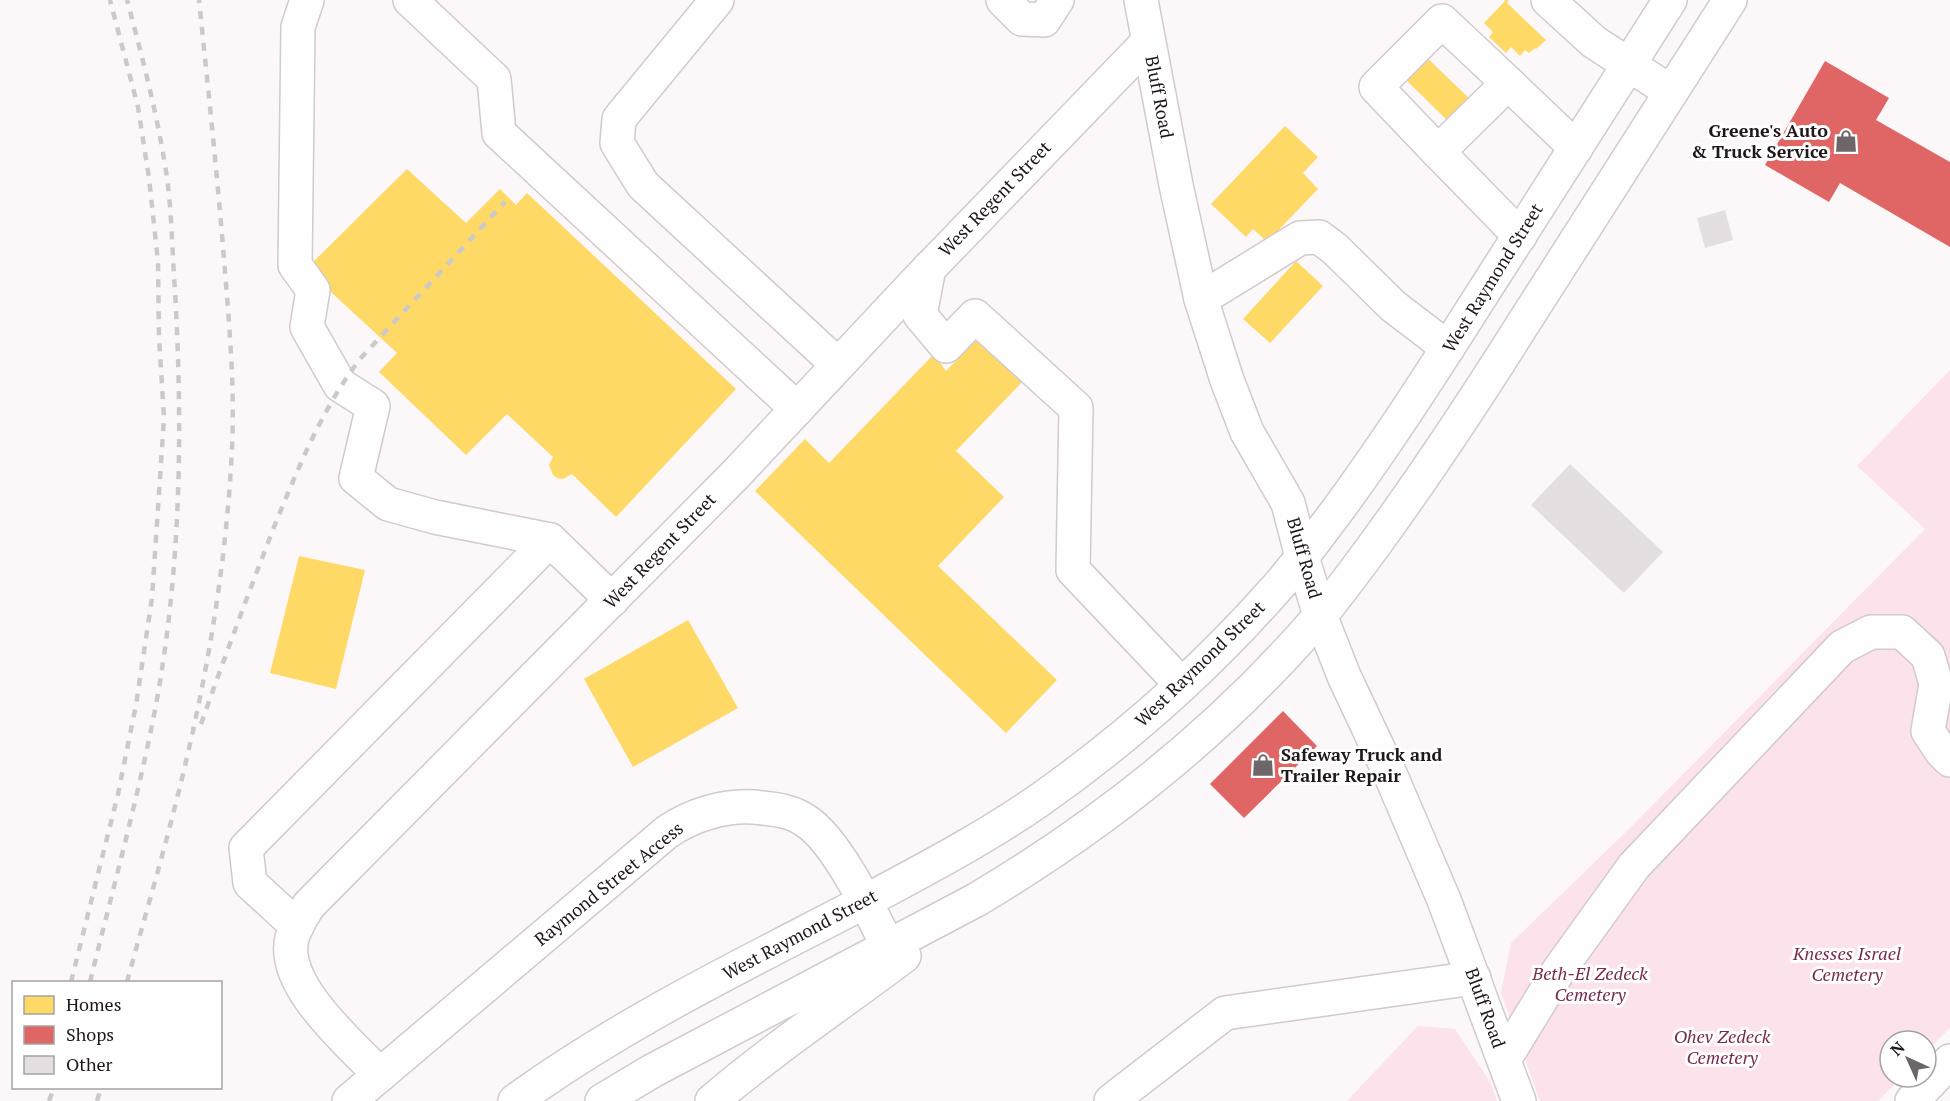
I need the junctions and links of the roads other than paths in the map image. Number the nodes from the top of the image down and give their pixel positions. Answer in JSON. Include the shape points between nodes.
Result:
{"nodes":[{"id":1,"x":307,"y":0,"type":"edge"},
{"id":2,"x":410,"y":0,"type":"edge"},
{"id":3,"x":717,"y":0,"type":"edge"},
{"id":4,"x":1003,"y":0,"type":"edge"},
{"id":5,"x":1057,"y":0,"type":"edge"},
{"id":6,"x":1141,"y":0,"type":"edge"},
{"id":7,"x":1548,"y":0,"type":"edge"},
{"id":8,"x":1670,"y":0,"type":"edge"},
{"id":9,"x":1730,"y":0,"type":"edge"},
{"id":10,"x":1148,"y":42,"type":"junction"},
{"id":11,"x":1629,"y":64,"type":"junction"},
{"id":12,"x":1508,"y":82,"type":"junction"},
{"id":13,"x":1671,"y":92,"type":"junction"},
{"id":14,"x":1576,"y":148,"type":"junction"},
{"id":15,"x":1438,"y":152,"type":"junction"},
{"id":16,"x":1520,"y":236,"type":"junction"},
{"id":17,"x":929,"y":268,"type":"junction"},
{"id":18,"x":1201,"y":299,"type":"junction"},
{"id":19,"x":1448,"y":348,"type":"junction"},
{"id":20,"x":838,"y":365,"type":"junction"},
{"id":21,"x":797,"y":409,"type":"junction"},
{"id":22,"x":550,"y":540,"type":"junction"},
{"id":23,"x":1302,"y":557,"type":"junction"},
{"id":24,"x":612,"y":600,"type":"junction"},
{"id":25,"x":1320,"y":615,"type":"junction"},
{"id":26,"x":1182,"y":685,"type":"junction"},
{"id":27,"x":1950,"y":760,"type":"edge"},
{"id":28,"x":976,"y":900,"type":"junction"},
{"id":29,"x":865,"y":902,"type":"junction"},
{"id":30,"x":297,"y":926,"type":"junction"},
{"id":31,"x":888,"y":946,"type":"junction"},
{"id":32,"x":1474,"y":978,"type":"junction"},
{"id":33,"x":1532,"y":1015,"type":"junction"},
{"id":34,"x":1490,"y":1022,"type":"junction"},
{"id":35,"x":1504,"y":1060,"type":"junction"},
{"id":36,"x":1950,"y":1061,"type":"edge"},
{"id":37,"x":380,"y":1075,"type":"junction"},
{"id":38,"x":349,"y":1101,"type":"edge"},
{"id":39,"x":515,"y":1101,"type":"edge"},
{"id":40,"x":602,"y":1101,"type":"edge"},
{"id":41,"x":712,"y":1101,"type":"edge"},
{"id":42,"x":1111,"y":1101,"type":"edge"},
{"id":43,"x":1519,"y":1101,"type":"edge"},
{"id":44,"x":1912,"y":1101,"type":"edge"}],
"edges":[{"from":1,"to":22,"type":"main road","via":[[298,27],[295,265],[313,290],[307,327],[324,359],[340,385],[374,406],[356,478],[388,504],[435,518]]},
{"from":2,"to":21,"type":"main road","via":[[494,79],[499,133]]},
{"from":3,"to":20,"type":"main road","via":[[619,119],[617,143],[642,185]]},
{"from":4,"to":5,"type":"main road","via":[[1023,19],[1044,20]]},
{"from":6,"to":10,"type":"main road","name":"Bluff Road"},
{"from":7,"to":11,"type":"main road","via":[[1594,42]]},
{"from":8,"to":11,"type":"main road","name":"West Raymond Street"},
{"from":9,"to":13,"type":"main road"},
{"from":10,"to":17,"type":"main road","name":"West Regent Street"},
{"from":10,"to":18,"type":"main road","name":"Bluff Road"},
{"from":11,"to":13,"type":"main road"},
{"from":11,"to":14,"type":"main road","name":"West Raymond Street"},
{"from":12,"to":14,"type":"main road"},
{"from":12,"to":15,"type":"main road"},
{"from":12,"to":15,"type":"main road","via":[[1442,21],[1376,87]]},
{"from":13,"to":25,"type":"main road","via":[[1466,414],[1350,580]]},
{"from":14,"to":16,"type":"main road","name":"West Raymond Street"},
{"from":15,"to":16,"type":"main road"},
{"from":16,"to":19,"type":"main road","name":"West Raymond Street"},
{"from":17,"to":20,"type":"main road","name":"West Regent Street"},
{"from":17,"to":26,"type":"main road","via":[[920,315],[946,346],[975,316],[1076,408],[1073,570]]},
{"from":18,"to":19,"type":"main road","via":[[1300,238],[1319,237],[1393,306]]},
{"from":18,"to":23,"type":"main road","name":"Bluff Road","via":[[1247,432],[1288,503]]},
{"from":19,"to":23,"type":"main road","name":"West Raymond Street"},
{"from":20,"to":21,"type":"main road","name":"West Regent Street"},
{"from":21,"to":24,"type":"main road","name":"West Regent Street"},
{"from":22,"to":24,"type":"main road"},
{"from":22,"to":30,"type":"main road","via":[[246,848],[250,884]]},
{"from":23,"to":25,"type":"main road","name":"Bluff Road"},
{"from":23,"to":26,"type":"main road","name":"West Raymond Street"},
{"from":24,"to":30,"type":"main road","name":"West Regent Street","via":[[321,891]]},
{"from":25,"to":28,"type":"main road","via":[[1212,726],[1164,768],[1059,848]]},
{"from":25,"to":32,"type":"main road","name":"Bluff Road"},
{"from":26,"to":29,"type":"main road","name":"West Raymond Street","via":[[1037,802],[937,864]]},
{"from":27,"to":33,"type":"main road","via":[[1928,731],[1936,684],[1928,656],[1902,632],[1871,632],[1842,647],[1634,866],[1559,970]]},
{"from":28,"to":31,"type":"main road"},
{"from":28,"to":41,"type":"main road","via":[[850,997],[772,1050]]},
{"from":29,"to":31,"type":"main road","name":"Raymond Street Access"},
{"from":29,"to":37,"type":"main road","name":"Raymond Street Access","via":[[826,840],[797,816],[786,811],[746,807],[722,809],[690,819],[658,840]]},
{"from":29,"to":39,"type":"main road","name":"West Raymond Street","via":[[611,1037]]},
{"from":30,"to":37,"type":"main road","name":"West Regent Street","via":[[291,952],[299,982],[310,1001]]},
{"from":31,"to":40,"type":"main road"},
{"from":32,"to":34,"type":"main road","name":"Bluff Road"},
{"from":32,"to":42,"type":"main road","via":[[1225,1013]]},
{"from":33,"to":34,"type":"main road"},
{"from":33,"to":35,"type":"main road"},
{"from":34,"to":35,"type":"main road","name":"Bluff Road"},
{"from":35,"to":43,"type":"main road","name":"Bluff Road"},
{"from":36,"to":44,"type":"main road"},
{"from":37,"to":38,"type":"main road","name":"Raymond Street Access"}]}
